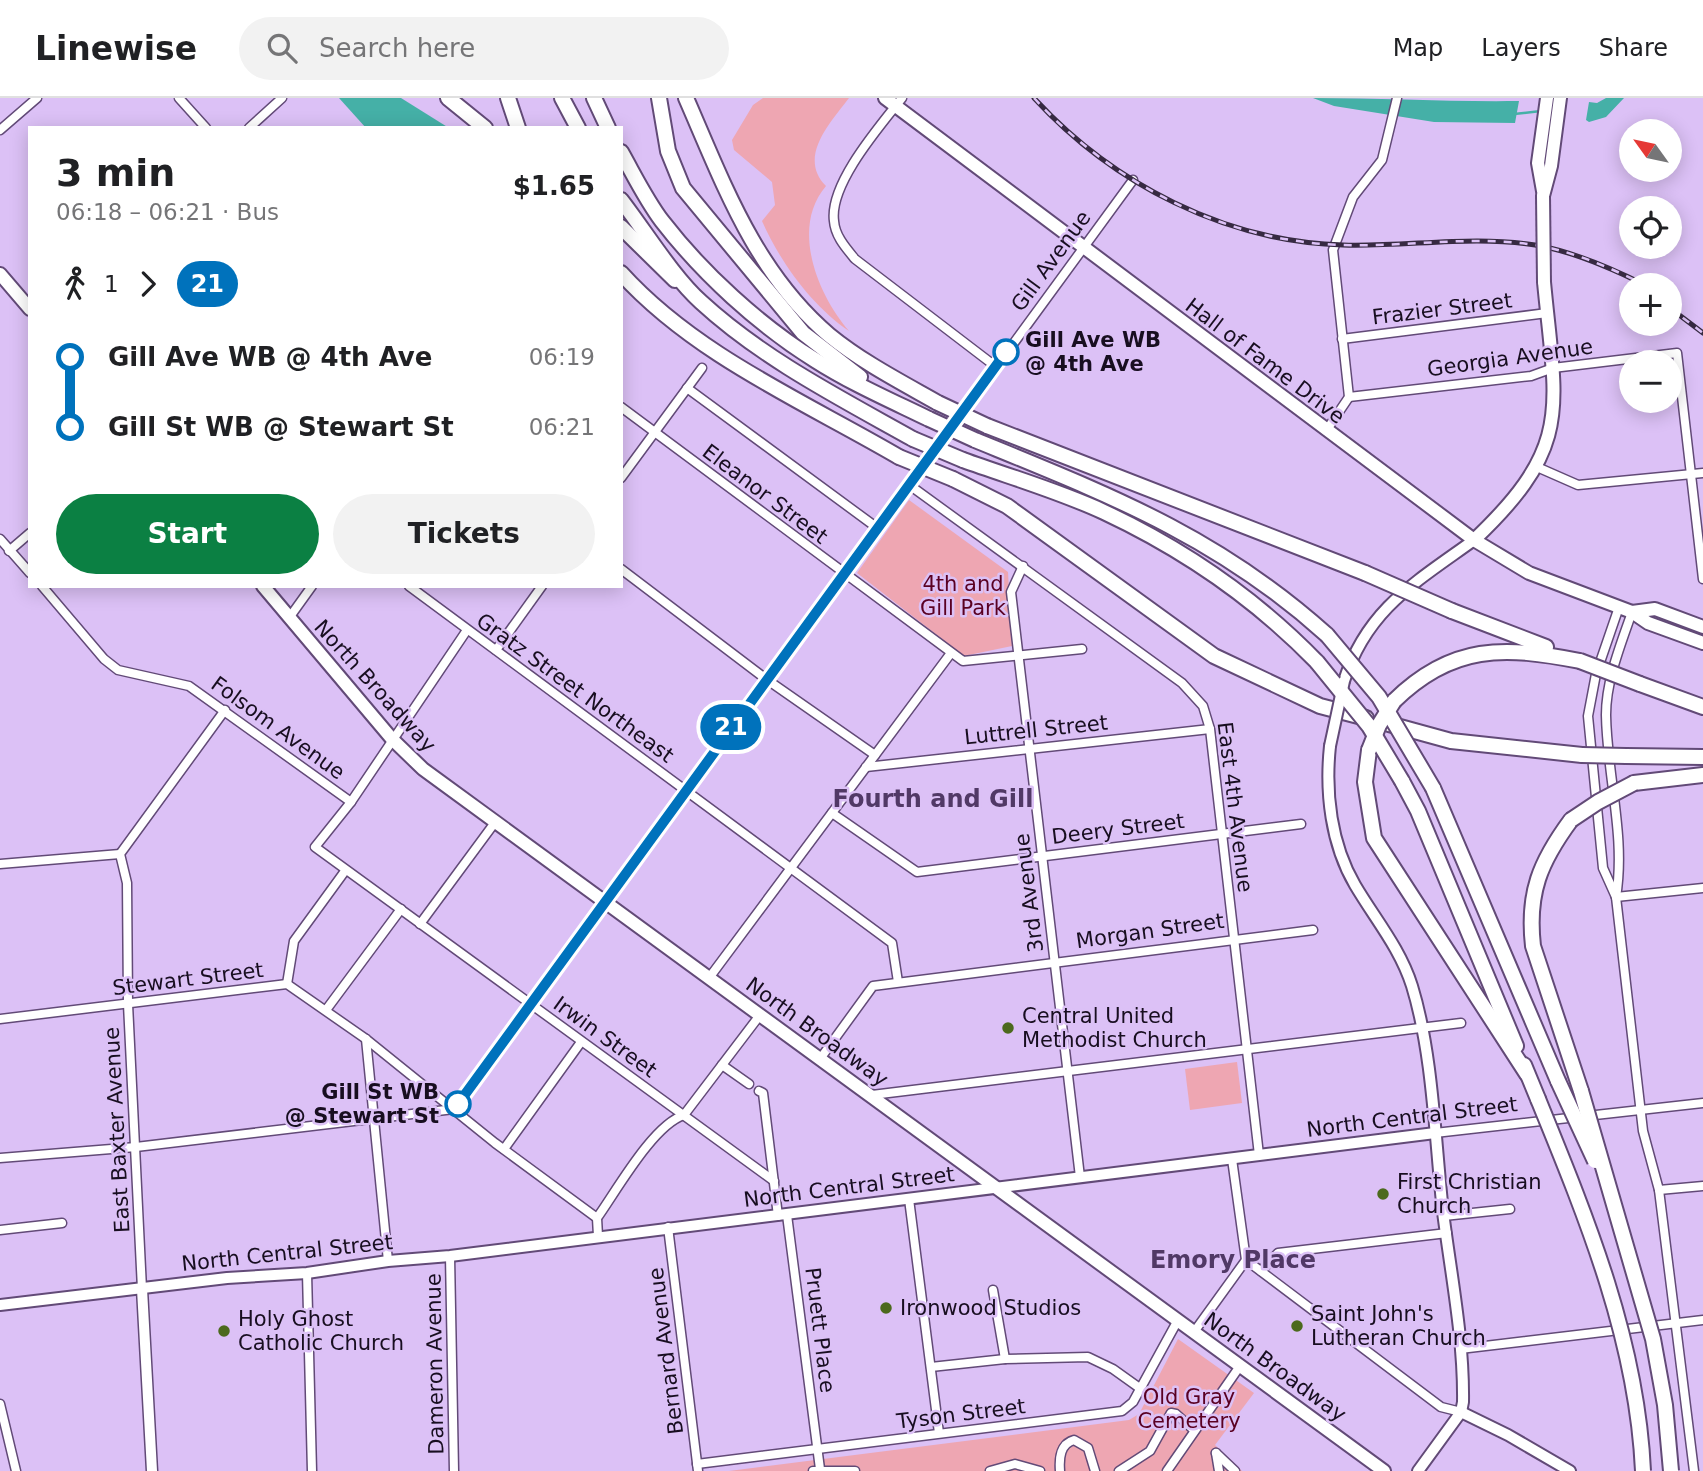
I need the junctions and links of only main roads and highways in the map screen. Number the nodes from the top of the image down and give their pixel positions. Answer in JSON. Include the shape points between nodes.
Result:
{"nodes":[{"id":1,"x":440,"y":98,"type":"edge"},
{"id":2,"x":448,"y":98,"type":"edge"},
{"id":3,"x":508,"y":98,"type":"edge"},
{"id":4,"x":562,"y":98,"type":"edge"},
{"id":5,"x":594,"y":98,"type":"edge"},
{"id":6,"x":659,"y":98,"type":"edge"},
{"id":7,"x":686,"y":98,"type":"edge"},
{"id":8,"x":878,"y":98,"type":"edge"},
{"id":9,"x":885,"y":98,"type":"edge"},
{"id":10,"x":1547,"y":98,"type":"edge"},
{"id":11,"x":1560,"y":98,"type":"edge"},
{"id":12,"x":899,"y":102,"type":"edge"},
{"id":13,"x":464,"y":114,"type":"junction"},
{"id":14,"x":482,"y":126,"type":"edge"},
{"id":15,"x":517,"y":126,"type":"edge"},
{"id":16,"x":577,"y":126,"type":"edge"},
{"id":17,"x":607,"y":126,"type":"edge"},
{"id":18,"x":623,"y":155,"type":"edge"},
{"id":19,"x":1543,"y":196,"type":"junction"},
{"id":20,"x":623,"y":203,"type":"edge"},
{"id":21,"x":623,"y":229,"type":"edge"},
{"id":22,"x":0,"y":274,"type":"edge"},
{"id":23,"x":623,"y":275,"type":"edge"},
{"id":24,"x":699,"y":300,"type":"junction"},
{"id":25,"x":28,"y":307,"type":"edge"},
{"id":26,"x":905,"y":407,"type":"junction"},
{"id":27,"x":1474,"y":540,"type":"junction"},
{"id":28,"x":265,"y":588,"type":"edge"},
{"id":29,"x":1632,"y":612,"type":"junction"},
{"id":30,"x":1703,"y":627,"type":"edge"},
{"id":31,"x":1703,"y":643,"type":"edge"},
{"id":32,"x":1580,"y":661,"type":"junction"},
{"id":33,"x":1703,"y":707,"type":"edge"},
{"id":34,"x":1703,"y":757,"type":"edge"},
{"id":35,"x":1703,"y":775,"type":"edge"},
{"id":36,"x":1527,"y":1074,"type":"junction"},
{"id":37,"x":1435,"y":1133,"type":"junction"},
{"id":38,"x":1608,"y":1188,"type":"junction"},
{"id":39,"x":996,"y":1189,"type":"junction"},
{"id":40,"x":0,"y":1305,"type":"edge"},
{"id":41,"x":1461,"y":1412,"type":"junction"},
{"id":42,"x":1384,"y":1471,"type":"edge"},
{"id":43,"x":1418,"y":1471,"type":"edge"},
{"id":44,"x":1570,"y":1471,"type":"edge"},
{"id":45,"x":1643,"y":1471,"type":"edge"},
{"id":46,"x":1671,"y":1471,"type":"edge"}],
"edges":[{"from":1,"to":13,"type":"highway"},
{"from":2,"to":13,"type":"highway"},
{"from":3,"to":15,"type":"highway"},
{"from":4,"to":16,"type":"highway"},
{"from":5,"to":17,"type":"highway"},
{"from":6,"to":26,"type":"highway","via":[[668,150],[683,188],[803,333]]},
{"from":7,"to":32,"type":"highway","bridge":true,"via":[[754,249],[777,282],[829,334],[872,365],[938,404],[987,426]]},
{"from":8,"to":12,"type":"main road","name":"Hall of Fame Drive"},
{"from":9,"to":12,"type":"main road","name":"Hall of Fame Drive"},
{"from":10,"to":19,"type":"main road","via":[[1538,163]]},
{"from":11,"to":19,"type":"main road"},
{"from":12,"to":27,"type":"main road","name":"Hall of Fame Drive","via":[[1082,248]]},
{"from":13,"to":14,"type":"highway"},
{"from":18,"to":26,"type":"highway","via":[[662,220],[717,281],[814,360]]},
{"from":19,"to":27,"type":"main road","bridge":true,"via":[[1552,425],[1537,467],[1523,489]]},
{"from":20,"to":24,"type":"highway"},
{"from":21,"to":24,"type":"highway"},
{"from":22,"to":25,"type":"main road"},
{"from":23,"to":34,"type":"highway","bridge":true,"via":[[659,309],[741,367],[899,457],[1007,506],[1214,656],[1320,706],[1451,741],[1581,755]]},
{"from":24,"to":36,"type":"highway","bridge":true,"via":[[743,337],[802,376],[913,439],[1103,512],[1180,553],[1253,601],[1317,662],[1368,726],[1402,781]]},
{"from":26,"to":38,"type":"highway","bridge":true,"via":[[1129,503],[1196,538],[1244,567],[1326,635],[1379,697],[1433,788]]},
{"from":27,"to":29,"type":"main road","name":"Hall of Fame Drive","via":[[1529,573]]},
{"from":27,"to":37,"type":"main road","bridge":true,"via":[[1381,611],[1356,648],[1343,681],[1331,746],[1329,790],[1334,832],[1356,886],[1401,958],[1412,985]]},
{"from":28,"to":39,"type":"main road","name":"North Broadway","via":[[392,739],[423,769]]},
{"from":29,"to":30,"type":"main road","name":"Hall of Fame Drive","via":[[1655,609]]},
{"from":29,"to":31,"type":"main road","name":"Hall of Fame Drive","via":[[1648,623]]},
{"from":32,"to":33,"type":"highway","bridge":true},
{"from":32,"to":36,"type":"highway","bridge":true,"via":[[1527,650],[1490,652],[1436,667],[1394,701],[1369,750],[1365,782],[1374,838]]},
{"from":35,"to":38,"type":"highway","bridge":true,"via":[[1634,783],[1598,802],[1571,820],[1547,853],[1535,884],[1533,946]]},
{"from":36,"to":45,"type":"highway","bridge":true,"via":[[1595,1240],[1618,1317],[1634,1393]]},
{"from":37,"to":39,"type":"main road","name":"North Central Street"},
{"from":37,"to":41,"type":"main road","via":[[1460,1349]]},
{"from":38,"to":46,"type":"highway","bridge":true,"via":[[1653,1339]]},
{"from":39,"to":40,"type":"main road","name":"North Central Street","via":[[307,1273]]},
{"from":39,"to":42,"type":"main road","name":"North Broadway"},
{"from":41,"to":43,"type":"main road"},
{"from":41,"to":44,"type":"main road"}]}
